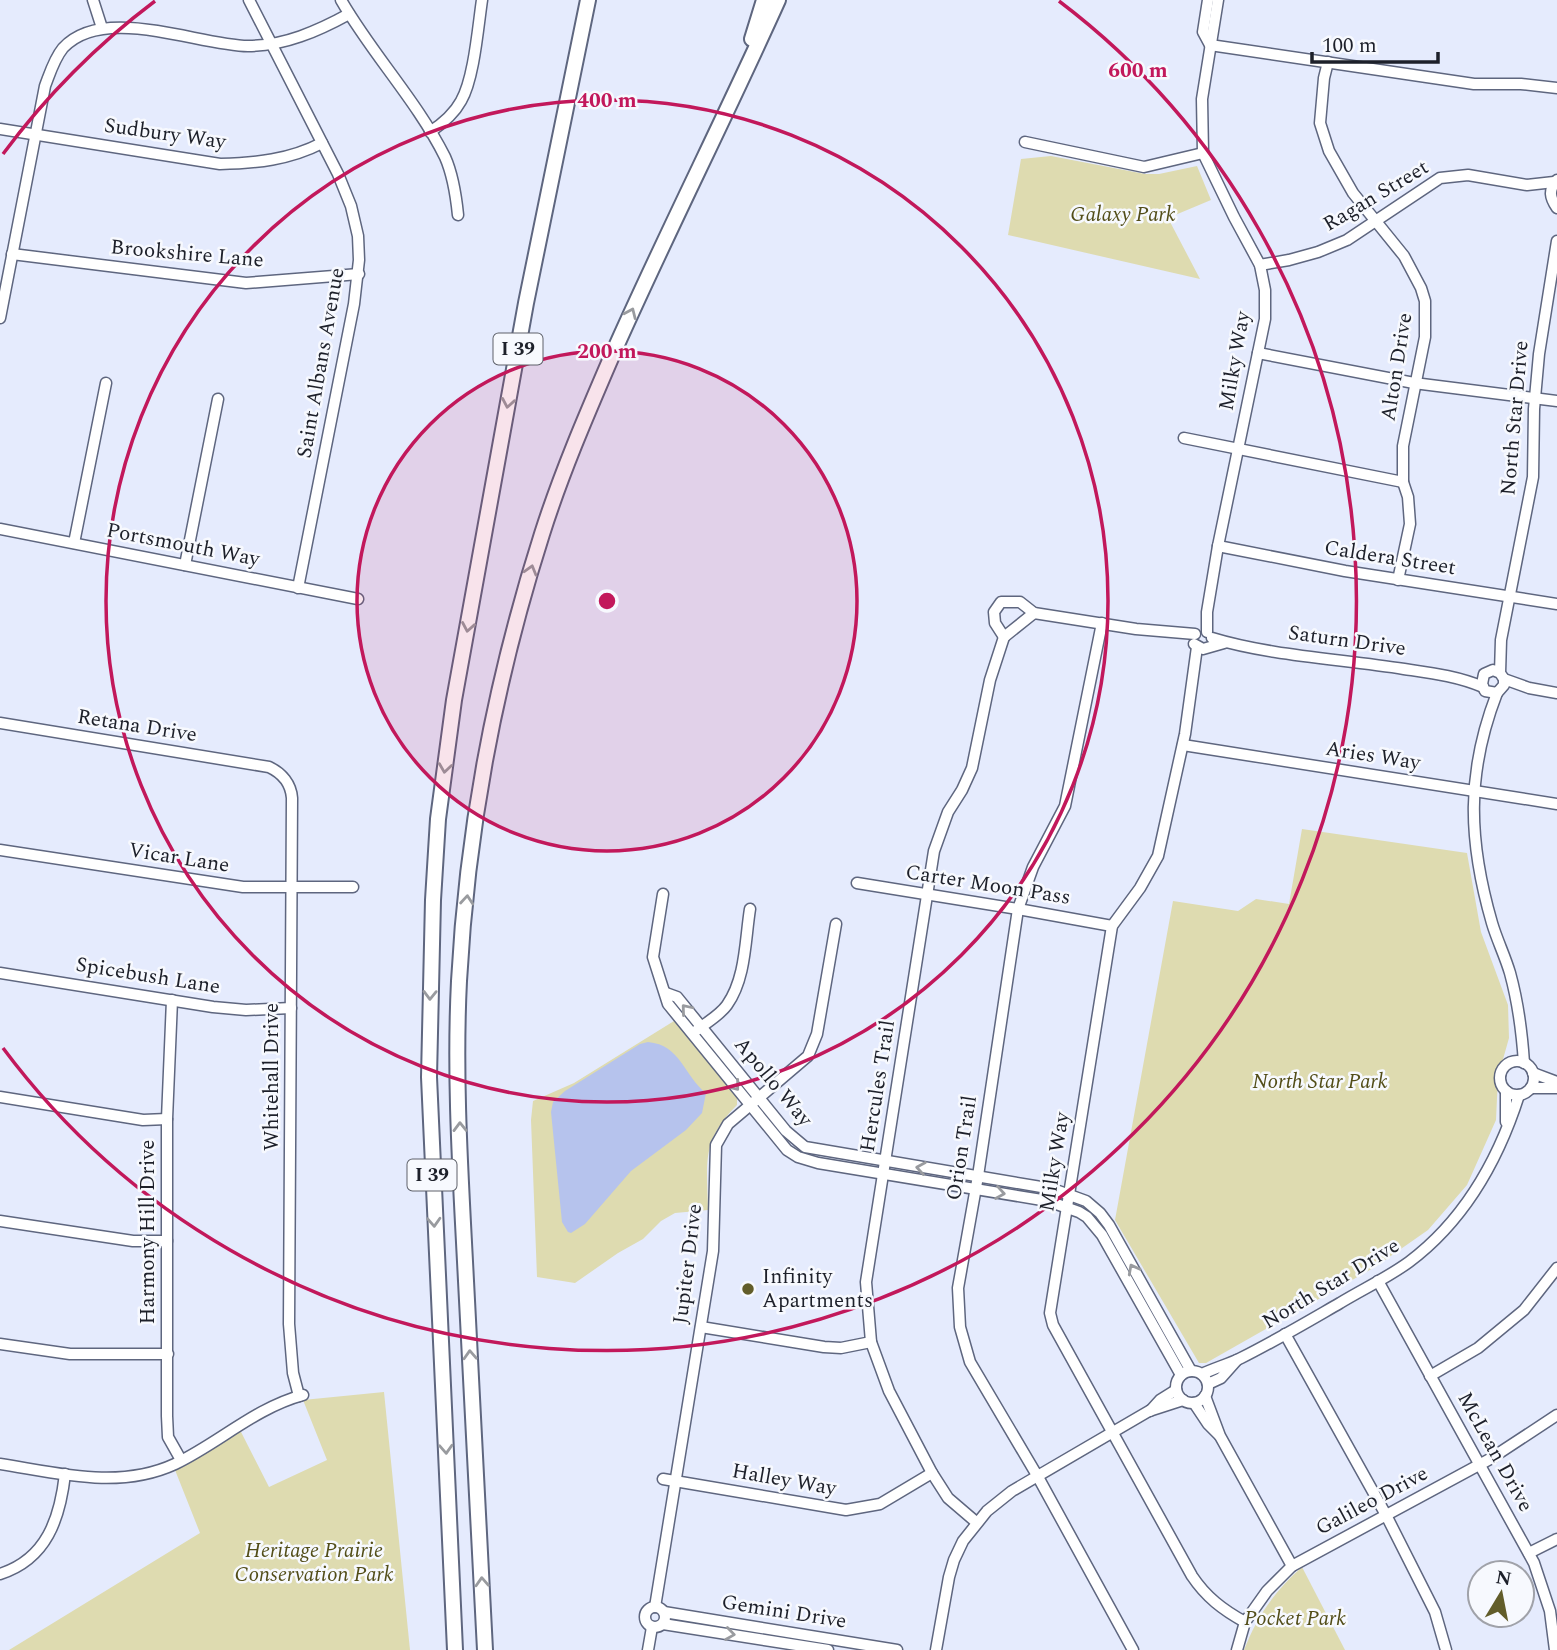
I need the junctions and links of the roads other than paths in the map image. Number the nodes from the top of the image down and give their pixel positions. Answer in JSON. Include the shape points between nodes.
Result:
{"nodes":[{"id":1,"x":93,"y":0,"type":"edge"},
{"id":2,"x":248,"y":0,"type":"edge"},
{"id":3,"x":341,"y":0,"type":"edge"},
{"id":4,"x":482,"y":0,"type":"edge"},
{"id":5,"x":578,"y":0,"type":"edge"},
{"id":6,"x":588,"y":0,"type":"edge"},
{"id":7,"x":764,"y":0,"type":"edge"},
{"id":8,"x":778,"y":0,"type":"edge"},
{"id":9,"x":1208,"y":0,"type":"edge"},
{"id":10,"x":1218,"y":0,"type":"edge"},
{"id":11,"x":349,"y":14,"type":"junction"},
{"id":12,"x":102,"y":28,"type":"junction"},
{"id":13,"x":272,"y":43,"type":"junction"},
{"id":14,"x":1211,"y":43,"type":"junction"},
{"id":15,"x":1328,"y":62,"type":"junction"},
{"id":16,"x":1557,"y":88,"type":"edge"},
{"id":17,"x":737,"y":91,"type":"junction"},
{"id":18,"x":0,"y":129,"type":"edge"},
{"id":19,"x":430,"y":132,"type":"junction"},
{"id":20,"x":37,"y":135,"type":"junction"},
{"id":21,"x":1025,"y":142,"type":"dead end"},
{"id":22,"x":322,"y":143,"type":"junction"},
{"id":23,"x":1203,"y":153,"type":"junction"},
{"id":24,"x":1556,"y":181,"type":"edge"},
{"id":25,"x":1527,"y":185,"type":"junction"},
{"id":26,"x":1555,"y":205,"type":"edge"},
{"id":27,"x":458,"y":215,"type":"dead end"},
{"id":28,"x":1375,"y":221,"type":"junction"},
{"id":29,"x":1557,"y":241,"type":"edge"},
{"id":30,"x":12,"y":254,"type":"junction"},
{"id":31,"x":1260,"y":265,"type":"junction"},
{"id":32,"x":359,"y":274,"type":"junction"},
{"id":33,"x":1552,"y":296,"type":"edge"},
{"id":34,"x":526,"y":303,"type":"junction"},
{"id":35,"x":0,"y":318,"type":"edge"},
{"id":36,"x":1258,"y":353,"type":"junction"},
{"id":37,"x":106,"y":383,"type":"dead end"},
{"id":38,"x":1414,"y":383,"type":"junction"},
{"id":39,"x":1535,"y":398,"type":"junction"},
{"id":40,"x":218,"y":399,"type":"dead end"},
{"id":41,"x":1557,"y":401,"type":"edge"},
{"id":42,"x":1184,"y":438,"type":"dead end"},
{"id":43,"x":1238,"y":448,"type":"junction"},
{"id":44,"x":1403,"y":482,"type":"junction"},
{"id":45,"x":0,"y":528,"type":"edge"},
{"id":46,"x":74,"y":543,"type":"junction"},
{"id":47,"x":1218,"y":546,"type":"junction"},
{"id":48,"x":185,"y":565,"type":"junction"},
{"id":49,"x":1398,"y":580,"type":"junction"},
{"id":50,"x":298,"y":588,"type":"junction"},
{"id":51,"x":1509,"y":597,"type":"junction"},
{"id":52,"x":358,"y":599,"type":"dead end"},
{"id":53,"x":1557,"y":604,"type":"edge"},
{"id":54,"x":1034,"y":613,"type":"junction"},
{"id":55,"x":1102,"y":623,"type":"junction"},
{"id":56,"x":1004,"y":638,"type":"junction"},
{"id":57,"x":1501,"y":639,"type":"junction"},
{"id":58,"x":1202,"y":640,"type":"junction"},
{"id":59,"x":1487,"y":673,"type":"junction"},
{"id":60,"x":1502,"y":676,"type":"junction"},
{"id":61,"x":1460,"y":677,"type":"junction"},
{"id":62,"x":1528,"y":688,"type":"junction"},
{"id":63,"x":1484,"y":689,"type":"junction"},
{"id":64,"x":1499,"y":691,"type":"junction"},
{"id":65,"x":1557,"y":693,"type":"edge"},
{"id":66,"x":0,"y":723,"type":"edge"},
{"id":67,"x":1485,"y":724,"type":"junction"},
{"id":68,"x":1183,"y":745,"type":"junction"},
{"id":69,"x":269,"y":767,"type":"joint"},
{"id":70,"x":1473,"y":792,"type":"junction"},
{"id":71,"x":1557,"y":804,"type":"edge"},
{"id":72,"x":0,"y":850,"type":"edge"},
{"id":73,"x":857,"y":883,"type":"dead end"},
{"id":74,"x":292,"y":885,"type":"junction"},
{"id":75,"x":354,"y":887,"type":"dead end"},
{"id":76,"x":663,"y":894,"type":"dead end"},
{"id":77,"x":928,"y":896,"type":"junction"},
{"id":78,"x":750,"y":909,"type":"dead end"},
{"id":79,"x":1018,"y":909,"type":"junction"},
{"id":80,"x":836,"y":924,"type":"dead end"},
{"id":81,"x":1112,"y":926,"type":"junction"},
{"id":82,"x":0,"y":973,"type":"edge"},
{"id":83,"x":172,"y":1000,"type":"junction"},
{"id":84,"x":291,"y":1008,"type":"junction"},
{"id":85,"x":1520,"y":1028,"type":"junction"},
{"id":86,"x":697,"y":1029,"type":"junction"},
{"id":87,"x":1510,"y":1062,"type":"junction"},
{"id":88,"x":1524,"y":1063,"type":"junction"},
{"id":89,"x":1533,"y":1073,"type":"junction"},
{"id":90,"x":1557,"y":1082,"type":"edge"},
{"id":91,"x":1531,"y":1088,"type":"junction"},
{"id":92,"x":1557,"y":1088,"type":"edge"},
{"id":93,"x":1506,"y":1091,"type":"junction"},
{"id":94,"x":1519,"y":1095,"type":"junction"},
{"id":95,"x":0,"y":1097,"type":"edge"},
{"id":96,"x":760,"y":1097,"type":"junction"},
{"id":97,"x":750,"y":1105,"type":"junction"},
{"id":98,"x":167,"y":1119,"type":"junction"},
{"id":99,"x":1505,"y":1130,"type":"junction"},
{"id":100,"x":886,"y":1162,"type":"junction"},
{"id":101,"x":884,"y":1175,"type":"junction"},
{"id":102,"x":978,"y":1176,"type":"junction"},
{"id":103,"x":975,"y":1189,"type":"junction"},
{"id":104,"x":1069,"y":1194,"type":"junction"},
{"id":105,"x":1067,"y":1207,"type":"junction"},
{"id":106,"x":0,"y":1220,"type":"edge"},
{"id":107,"x":167,"y":1241,"type":"junction"},
{"id":108,"x":1557,"y":1268,"type":"edge"},
{"id":109,"x":1378,"y":1281,"type":"junction"},
{"id":110,"x":701,"y":1327,"type":"junction"},
{"id":111,"x":1284,"y":1334,"type":"junction"},
{"id":112,"x":871,"y":1342,"type":"junction"},
{"id":113,"x":0,"y":1344,"type":"edge"},
{"id":114,"x":168,"y":1354,"type":"junction"},
{"id":115,"x":1237,"y":1359,"type":"junction"},
{"id":116,"x":1191,"y":1373,"type":"junction"},
{"id":117,"x":1430,"y":1376,"type":"junction"},
{"id":118,"x":1208,"y":1384,"type":"junction"},
{"id":119,"x":1176,"y":1390,"type":"junction"},
{"id":120,"x":1205,"y":1396,"type":"junction"},
{"id":121,"x":1183,"y":1399,"type":"junction"},
{"id":122,"x":1194,"y":1403,"type":"junction"},
{"id":123,"x":1149,"y":1411,"type":"junction"},
{"id":124,"x":1557,"y":1415,"type":"edge"},
{"id":125,"x":1113,"y":1432,"type":"junction"},
{"id":126,"x":1220,"y":1436,"type":"junction"},
{"id":127,"x":181,"y":1460,"type":"junction"},
{"id":128,"x":0,"y":1464,"type":"edge"},
{"id":129,"x":1480,"y":1464,"type":"junction"},
{"id":130,"x":932,"y":1473,"type":"junction"},
{"id":131,"x":65,"y":1474,"type":"junction"},
{"id":132,"x":1038,"y":1477,"type":"junction"},
{"id":133,"x":663,"y":1479,"type":"dead end"},
{"id":134,"x":676,"y":1481,"type":"junction"},
{"id":135,"x":1386,"y":1515,"type":"junction"},
{"id":136,"x":976,"y":1522,"type":"junction"},
{"id":137,"x":1557,"y":1539,"type":"edge"},
{"id":138,"x":1529,"y":1553,"type":"junction"},
{"id":139,"x":1292,"y":1566,"type":"junction"},
{"id":140,"x":0,"y":1574,"type":"edge"},
{"id":141,"x":660,"y":1609,"type":"junction"},
{"id":142,"x":1245,"y":1622,"type":"junction"},
{"id":143,"x":657,"y":1625,"type":"junction"},
{"id":144,"x":455,"y":1650,"type":"edge"},
{"id":145,"x":485,"y":1650,"type":"edge"},
{"id":146,"x":648,"y":1650,"type":"edge"},
{"id":147,"x":828,"y":1650,"type":"edge"},
{"id":148,"x":897,"y":1650,"type":"edge"},
{"id":149,"x":936,"y":1650,"type":"edge"},
{"id":150,"x":1133,"y":1650,"type":"edge"},
{"id":151,"x":1237,"y":1650,"type":"edge"},
{"id":152,"x":1446,"y":1650,"type":"edge"},
{"id":153,"x":1555,"y":1650,"type":"edge"}],
"edges":[{"from":1,"to":12,"type":"street"},
{"from":2,"to":13,"type":"street","name":"Saint Albans Avenue"},
{"from":3,"to":11,"type":"street"},
{"from":4,"to":19,"type":"street","via":[[467,89],[443,123]]},
{"from":5,"to":34,"type":"highway"},
{"from":6,"to":34,"type":"highway","number":"I 39"},
{"from":7,"to":17,"type":"highway"},
{"from":8,"to":17,"type":"highway","number":"I 39"},
{"from":9,"to":14,"type":"street","name":"Milky Way","via":[[1203,32]]},
{"from":10,"to":14,"type":"street","name":"Milky Way"},
{"from":11,"to":13,"type":"street","via":[[302,36]]},
{"from":11,"to":19,"type":"street"},
{"from":12,"to":13,"type":"street","via":[[123,26],[249,46]]},
{"from":12,"to":20,"type":"street","via":[[71,41],[57,57]]},
{"from":13,"to":22,"type":"street","name":"Saint Albans Avenue"},
{"from":14,"to":15,"type":"street"},
{"from":14,"to":23,"type":"street","name":"Milky Way","via":[[1202,99]]},
{"from":15,"to":16,"type":"street","via":[[1474,84]]},
{"from":15,"to":28,"type":"street","name":"Alton Drive","via":[[1321,123],[1329,151]]},
{"from":145,"to":17,"type":"highway","number":"I 39","one_way":true,"via":[[458,1072],[459,981],[480,796],[513,638],[562,477],[648,275]]},
{"from":18,"to":20,"type":"street","name":"Sudbury Way"},
{"from":19,"to":27,"type":"street","via":[[453,180]]},
{"from":20,"to":22,"type":"street","name":"Sudbury Way","via":[[220,164],[287,157]]},
{"from":20,"to":30,"type":"street"},
{"from":21,"to":23,"type":"street","via":[[1144,167]]},
{"from":22,"to":32,"type":"street","name":"Saint Albans Avenue","via":[[351,206]]},
{"from":23,"to":31,"type":"street","name":"Milky Way"},
{"from":24,"to":25,"type":"street","name":"Ragan Street"},
{"from":24,"to":26,"type":"street","via":[[1550,191]]},
{"from":25,"to":26,"type":"street"},
{"from":25,"to":28,"type":"street","name":"Ragan Street","via":[[1468,175],[1440,178]]},
{"from":28,"to":31,"type":"street","name":"Ragan Street","via":[[1318,252]]},
{"from":28,"to":38,"type":"street","name":"Alton Drive","via":[[1404,256],[1422,288],[1424,337]]},
{"from":29,"to":33,"type":"street","name":"North Star Drive"},
{"from":30,"to":32,"type":"street","name":"Brookshire Lane","via":[[246,283]]},
{"from":30,"to":35,"type":"street"},
{"from":31,"to":36,"type":"street","name":"Milky Way","via":[[1265,319]]},
{"from":32,"to":50,"type":"street","name":"Saint Albans Avenue"},
{"from":33,"to":39,"type":"street","name":"North Star Drive"},
{"from":34,"to":144,"type":"highway","number":"I 39","one_way":true,"via":[[454,700],[434,887],[430,1103]]},
{"from":36,"to":38,"type":"street"},
{"from":36,"to":43,"type":"street","name":"Milky Way"},
{"from":37,"to":46,"type":"street"},
{"from":38,"to":39,"type":"street"},
{"from":38,"to":44,"type":"street","name":"Alton Drive"},
{"from":39,"to":41,"type":"street"},
{"from":39,"to":51,"type":"street","name":"North Star Drive","via":[[1533,477]]},
{"from":40,"to":48,"type":"street"},
{"from":42,"to":43,"type":"street"},
{"from":43,"to":44,"type":"street"},
{"from":43,"to":47,"type":"street","name":"Milky Way"},
{"from":44,"to":49,"type":"street","name":"Alton Drive","via":[[1410,524]]},
{"from":45,"to":46,"type":"street","name":"Portsmouth Way"},
{"from":46,"to":48,"type":"street","name":"Portsmouth Way"},
{"from":47,"to":49,"type":"street","name":"Caldera Street"},
{"from":47,"to":58,"type":"street","name":"Milky Way"},
{"from":48,"to":50,"type":"street","name":"Portsmouth Way"},
{"from":49,"to":51,"type":"street","name":"Caldera Street"},
{"from":50,"to":52,"type":"street","name":"Portsmouth Way"},
{"from":51,"to":53,"type":"street","name":"Caldera Street"},
{"from":51,"to":57,"type":"street","name":"North Star Drive"},
{"from":54,"to":55,"type":"street","name":"Saturn Drive"},
{"from":54,"to":56,"type":"street"},
{"from":54,"to":56,"type":"street","name":"Saturn Drive","via":[[1020,602],[1002,602],[994,612]]},
{"from":55,"to":58,"type":"street","name":"Saturn Drive"},
{"from":55,"to":79,"type":"street","name":"Orion Trail","via":[[1065,806],[1033,867]]},
{"from":56,"to":77,"type":"street","name":"Hercules Trail","via":[[990,680],[972,768],[940,829]]},
{"from":57,"to":59,"type":"street","name":"North Star Drive"},
{"from":57,"to":60,"type":"street","name":"North Star Drive"},
{"from":58,"to":61,"type":"street","name":"Saturn Drive"},
{"from":58,"to":68,"type":"street","name":"Milky Way"},
{"from":59,"to":60,"type":"street","name":"Saturn Drive"},
{"from":59,"to":61,"type":"street","name":"Saturn Drive"},
{"from":59,"to":63,"type":"street","name":"North Star Drive","via":[[1482,680]]},
{"from":60,"to":62,"type":"street"},
{"from":60,"to":64,"type":"street","name":"North Star Drive"},
{"from":61,"to":63,"type":"street","name":"Saturn Drive"},
{"from":62,"to":64,"type":"street"},
{"from":62,"to":65,"type":"street"},
{"from":63,"to":64,"type":"street","name":"Saturn Drive"},
{"from":63,"to":67,"type":"street"},
{"from":64,"to":67,"type":"street"},
{"from":66,"to":69,"type":"street","name":"Retana Drive"},
{"from":67,"to":70,"type":"street"},
{"from":68,"to":70,"type":"street","name":"Aries Way"},
{"from":68,"to":81,"type":"street","name":"Milky Way","via":[[1158,856]]},
{"from":69,"to":74,"type":"street","name":"Whitehall Drive","via":[[285,779],[291,791]]},
{"from":70,"to":71,"type":"street","name":"Aries Way"},
{"from":70,"to":85,"type":"street","via":[[1481,877],[1514,987]]},
{"from":72,"to":74,"type":"street","name":"Vicar Lane","via":[[243,887]]},
{"from":73,"to":77,"type":"street","name":"Carter Moon Pass"},
{"from":74,"to":75,"type":"street","name":"Vicar Lane"},
{"from":74,"to":84,"type":"street","name":"Whitehall Drive"},
{"from":76,"to":86,"type":"street","name":"Apollo Way","via":[[653,957],[666,993],[677,997]]},
{"from":77,"to":79,"type":"street","name":"Carter Moon Pass"},
{"from":77,"to":100,"type":"street","name":"Hercules Trail"},
{"from":78,"to":86,"type":"street","via":[[735,989],[726,1007]]},
{"from":79,"to":81,"type":"street","name":"Carter Moon Pass"},
{"from":79,"to":102,"type":"street","name":"Orion Trail"},
{"from":80,"to":96,"type":"street","name":"Jupiter Drive","via":[[817,1034],[808,1056]]},
{"from":81,"to":104,"type":"street","name":"Milky Way"},
{"from":82,"to":83,"type":"street","name":"Spicebush Lane"},
{"from":83,"to":84,"type":"street","name":"Spicebush Lane","via":[[246,1010]]},
{"from":83,"to":98,"type":"street","name":"Harmony Hill Drive"},
{"from":84,"to":127,"type":"street","name":"Whitehall Drive","via":[[289,1324],[293,1373],[301,1395],[261,1411]]},
{"from":85,"to":87,"type":"street"},
{"from":85,"to":88,"type":"street"},
{"from":86,"to":96,"type":"street","name":"Apollo Way"},
{"from":86,"to":97,"type":"street","name":"Apollo Way","one_way":true},
{"from":87,"to":88,"type":"street"},
{"from":87,"to":93,"type":"street","via":[[1500,1078]]},
{"from":88,"to":89,"type":"street"},
{"from":89,"to":90,"type":"street"},
{"from":89,"to":91,"type":"street"},
{"from":91,"to":92,"type":"street"},
{"from":91,"to":94,"type":"street"},
{"from":93,"to":94,"type":"street"},
{"from":93,"to":99,"type":"street","name":"North Star Drive"},
{"from":94,"to":99,"type":"street","name":"North Star Drive"},
{"from":95,"to":98,"type":"street","via":[[132,1118]]},
{"from":96,"to":97,"type":"street","name":"Jupiter Drive"},
{"from":96,"to":100,"type":"street","name":"Apollo Way","via":[[792,1138],[805,1147]]},
{"from":97,"to":101,"type":"street","name":"Apollo Way","via":[[793,1154]]},
{"from":97,"to":110,"type":"street","name":"Jupiter Drive","via":[[728,1124],[716,1145],[715,1235]]},
{"from":98,"to":107,"type":"street","name":"Harmony Hill Drive"},
{"from":99,"to":109,"type":"street","name":"North Star Drive","via":[[1482,1181],[1456,1219],[1427,1247]]},
{"from":100,"to":101,"type":"street","name":"Hercules Trail"},
{"from":102,"to":100,"type":"street","name":"Apollo Way","one_way":true},
{"from":101,"to":103,"type":"street","name":"Apollo Way"},
{"from":101,"to":112,"type":"street","name":"Hercules Trail","via":[[866,1282]]},
{"from":102,"to":103,"type":"street","name":"Orion Trail"},
{"from":102,"to":104,"type":"street","name":"Apollo Way"},
{"from":103,"to":105,"type":"street","name":"Apollo Way","one_way":true},
{"from":103,"to":132,"type":"street","name":"Orion Trail","via":[[958,1288],[960,1327],[970,1362]]},
{"from":104,"to":105,"type":"street","name":"Milky Way"},
{"from":116,"to":104,"type":"street","name":"Apollo Way","one_way":true,"via":[[1109,1225],[1086,1202]]},
{"from":105,"to":116,"type":"street","name":"Apollo Way","via":[[1095,1225]]},
{"from":105,"to":125,"type":"street","name":"Milky Way","via":[[1051,1320]]},
{"from":106,"to":107,"type":"street","via":[[133,1241]]},
{"from":107,"to":114,"type":"street","name":"Harmony Hill Drive"},
{"from":108,"to":117,"type":"street","via":[[1524,1310],[1478,1348]]},
{"from":109,"to":111,"type":"street","name":"North Star Drive"},
{"from":109,"to":117,"type":"street","name":"McLean Drive"},
{"from":110,"to":112,"type":"street","via":[[824,1347]]},
{"from":110,"to":134,"type":"street","name":"Jupiter Drive"},
{"from":111,"to":115,"type":"street","name":"North Star Drive"},
{"from":111,"to":135,"type":"street"},
{"from":112,"to":130,"type":"street","name":"Hercules Trail","via":[[889,1391]]},
{"from":113,"to":114,"type":"street","via":[[71,1354]]},
{"from":114,"to":127,"type":"street","name":"Harmony Hill Drive","via":[[168,1437]]},
{"from":115,"to":116,"type":"street","name":"North Star Drive"},
{"from":115,"to":118,"type":"street","name":"North Star Drive","via":[[1221,1378]]},
{"from":116,"to":118,"type":"street"},
{"from":116,"to":119,"type":"street"},
{"from":117,"to":129,"type":"street","name":"McLean Drive"},
{"from":118,"to":120,"type":"street"},
{"from":119,"to":121,"type":"street"},
{"from":119,"to":123,"type":"street"},
{"from":120,"to":122,"type":"street"},
{"from":120,"to":126,"type":"street"},
{"from":121,"to":122,"type":"street"},
{"from":121,"to":123,"type":"street"},
{"from":122,"to":126,"type":"street"},
{"from":123,"to":125,"type":"street"},
{"from":124,"to":129,"type":"street","name":"Galileo Drive"},
{"from":125,"to":132,"type":"street"},
{"from":125,"to":142,"type":"street","name":"Milky Way","via":[[1200,1588]]},
{"from":126,"to":139,"type":"street"},
{"from":127,"to":131,"type":"street","via":[[117,1478]]},
{"from":128,"to":131,"type":"street"},
{"from":129,"to":135,"type":"street","name":"Galileo Drive"},
{"from":129,"to":138,"type":"street","name":"McLean Drive"},
{"from":130,"to":134,"type":"street","name":"Halley Way","via":[[880,1504],[846,1510]]},
{"from":130,"to":136,"type":"street","name":"Hercules Trail","via":[[948,1497]]},
{"from":131,"to":140,"type":"street","via":[[59,1513],[44,1545]]},
{"from":132,"to":136,"type":"street","via":[[1012,1491]]},
{"from":132,"to":150,"type":"street","name":"Orion Trail"},
{"from":133,"to":134,"type":"street","name":"Halley Way"},
{"from":134,"to":141,"type":"street","name":"Jupiter Drive"},
{"from":135,"to":139,"type":"street","name":"Galileo Drive"},
{"from":135,"to":152,"type":"street","via":[[1435,1612]]},
{"from":136,"to":149,"type":"street","via":[[954,1560]]},
{"from":137,"to":138,"type":"street"},
{"from":138,"to":153,"type":"street","name":"McLean Drive","via":[[1546,1595]]},
{"from":139,"to":142,"type":"street","name":"Galileo Drive"},
{"from":141,"to":143,"type":"street","via":[[665,1618]]},
{"from":141,"to":143,"type":"street","via":[[649,1609],[645,1617],[647,1623]]},
{"from":141,"to":148,"type":"street","name":"Gemini Drive"},
{"from":142,"to":151,"type":"street","name":"Galileo Drive"},
{"from":143,"to":146,"type":"street"},
{"from":143,"to":147,"type":"street","name":"Gemini Drive","one_way":true}]}
